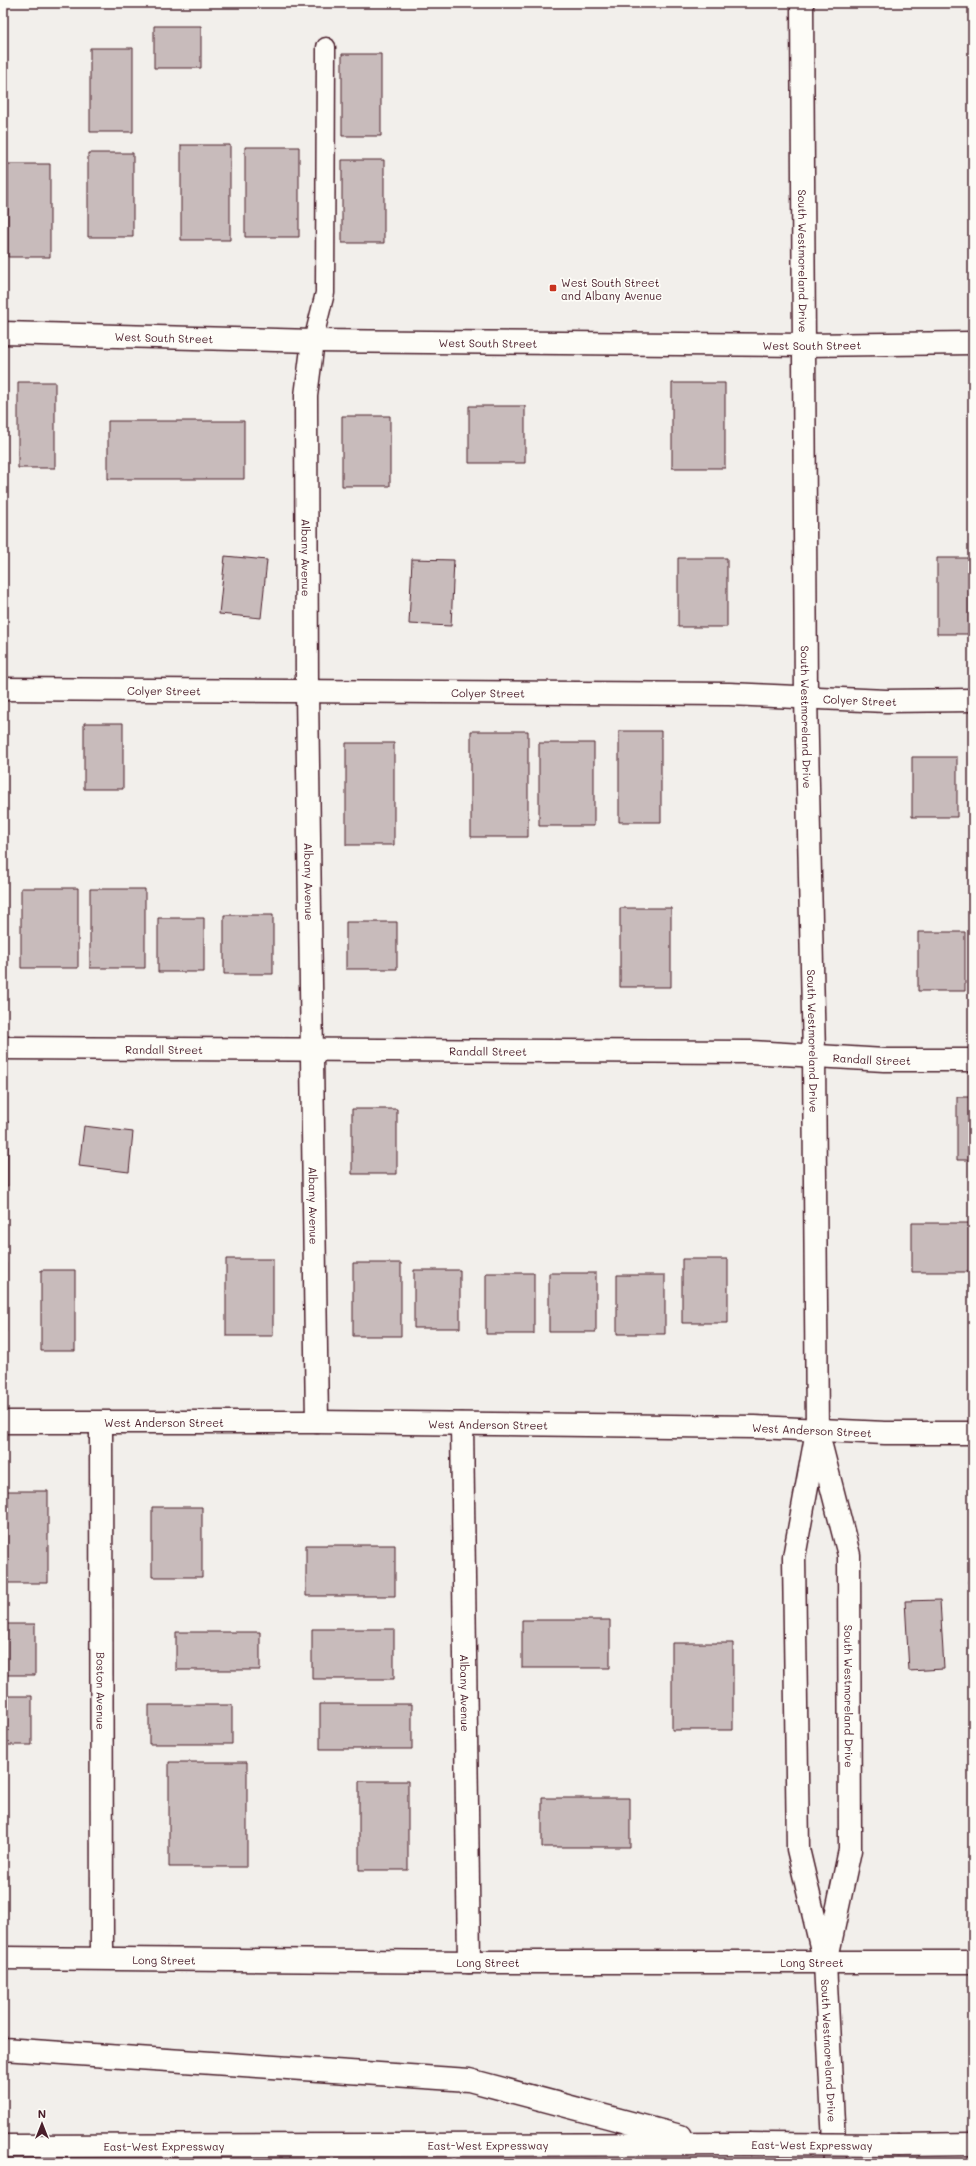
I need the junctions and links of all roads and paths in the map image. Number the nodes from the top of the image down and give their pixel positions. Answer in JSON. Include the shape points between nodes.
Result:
{"nodes":[{"id":1,"x":802,"y":3,"type":"edge"},
{"id":2,"x":326,"y":47,"type":"dead end"},
{"id":3,"x":3,"y":333,"type":"edge"},
{"id":4,"x":313,"y":342,"type":"junction"},
{"id":5,"x":973,"y":343,"type":"edge"},
{"id":6,"x":803,"y":345,"type":"junction"},
{"id":7,"x":3,"y":689,"type":"edge"},
{"id":8,"x":307,"y":692,"type":"junction"},
{"id":9,"x":806,"y":697,"type":"junction"},
{"id":10,"x":973,"y":700,"type":"edge"},
{"id":11,"x":3,"y":1048,"type":"edge"},
{"id":12,"x":311,"y":1049,"type":"junction"},
{"id":13,"x":814,"y":1056,"type":"junction"},
{"id":14,"x":973,"y":1060,"type":"edge"},
{"id":15,"x":3,"y":1422,"type":"edge"},
{"id":16,"x":317,"y":1422,"type":"junction"},
{"id":17,"x":101,"y":1423,"type":"junction"},
{"id":18,"x":462,"y":1424,"type":"junction"},
{"id":19,"x":817,"y":1431,"type":"junction"},
{"id":20,"x":973,"y":1433,"type":"edge"},
{"id":21,"x":3,"y":1958,"type":"edge"},
{"id":22,"x":102,"y":1958,"type":"junction"},
{"id":23,"x":469,"y":1962,"type":"junction"},
{"id":24,"x":973,"y":1962,"type":"edge"},
{"id":25,"x":825,"y":1963,"type":"junction"},
{"id":26,"x":3,"y":2049,"type":"edge"},
{"id":27,"x":708,"y":2143,"type":"junction"},
{"id":28,"x":973,"y":2144,"type":"edge"},
{"id":29,"x":3,"y":2146,"type":"edge"},
{"id":30,"x":835,"y":2163,"type":"edge"}],
"edges":[{"from":1,"to":6,"type":"main road","name":"South Westmoreland Drive"},
{"from":2,"to":4,"type":"lane","via":[[325,293]]},
{"from":3,"to":4,"type":"main road","name":"West South Street"},
{"from":4,"to":6,"type":"main road","name":"West South Street"},
{"from":4,"to":8,"type":"main road","name":"Albany Avenue","via":[[306,396]]},
{"from":5,"to":6,"type":"main road","name":"West South Street"},
{"from":6,"to":9,"type":"main road","name":"South Westmoreland Drive"},
{"from":7,"to":8,"type":"main road","name":"Colyer Street"},
{"from":8,"to":9,"type":"main road","name":"Colyer Street","via":[[729,694]]},
{"from":8,"to":12,"type":"main road","name":"Albany Avenue"},
{"from":9,"to":10,"type":"main road","name":"Colyer Street","via":[[886,701]]},
{"from":9,"to":13,"type":"main road","name":"South Westmoreland Drive"},
{"from":11,"to":12,"type":"main road","name":"Randall Street"},
{"from":12,"to":13,"type":"main road","name":"Randall Street","via":[[751,1052]]},
{"from":12,"to":16,"type":"main road","name":"Albany Avenue"},
{"from":13,"to":14,"type":"main road","name":"Randall Street","via":[[884,1060]]},
{"from":13,"to":19,"type":"main road","name":"South Westmoreland Drive"},
{"from":15,"to":17,"type":"main road","name":"West Anderson Street"},
{"from":16,"to":17,"type":"main road","name":"West Anderson Street"},
{"from":16,"to":18,"type":"main road","name":"West Anderson Street"},
{"from":17,"to":22,"type":"main road","name":"Boston Avenue"},
{"from":18,"to":19,"type":"main road","name":"West Anderson Street","via":[[754,1427]]},
{"from":18,"to":23,"type":"main road","name":"Albany Avenue"},
{"from":19,"to":20,"type":"main road","name":"West Anderson Street","via":[[885,1434]]},
{"from":19,"to":25,"type":"main road","name":"South Westmoreland Drive","via":[[794,1557],[798,1849]]},
{"from":19,"to":25,"type":"main road","name":"South Westmoreland Drive","via":[[849,1554],[850,1850]]},
{"from":21,"to":22,"type":"main road","name":"Long Street"},
{"from":22,"to":23,"type":"main road","name":"Long Street"},
{"from":23,"to":25,"type":"main road","name":"Long Street"},
{"from":24,"to":25,"type":"main road","name":"Long Street"},
{"from":25,"to":30,"type":"main road","name":"South Westmoreland Drive"},
{"from":26,"to":27,"type":"main road","via":[[469,2080]]},
{"from":27,"to":28,"type":"main road","name":"East-West Expressway","bridge":true},
{"from":27,"to":29,"type":"main road","name":"East-West Expressway"}]}
